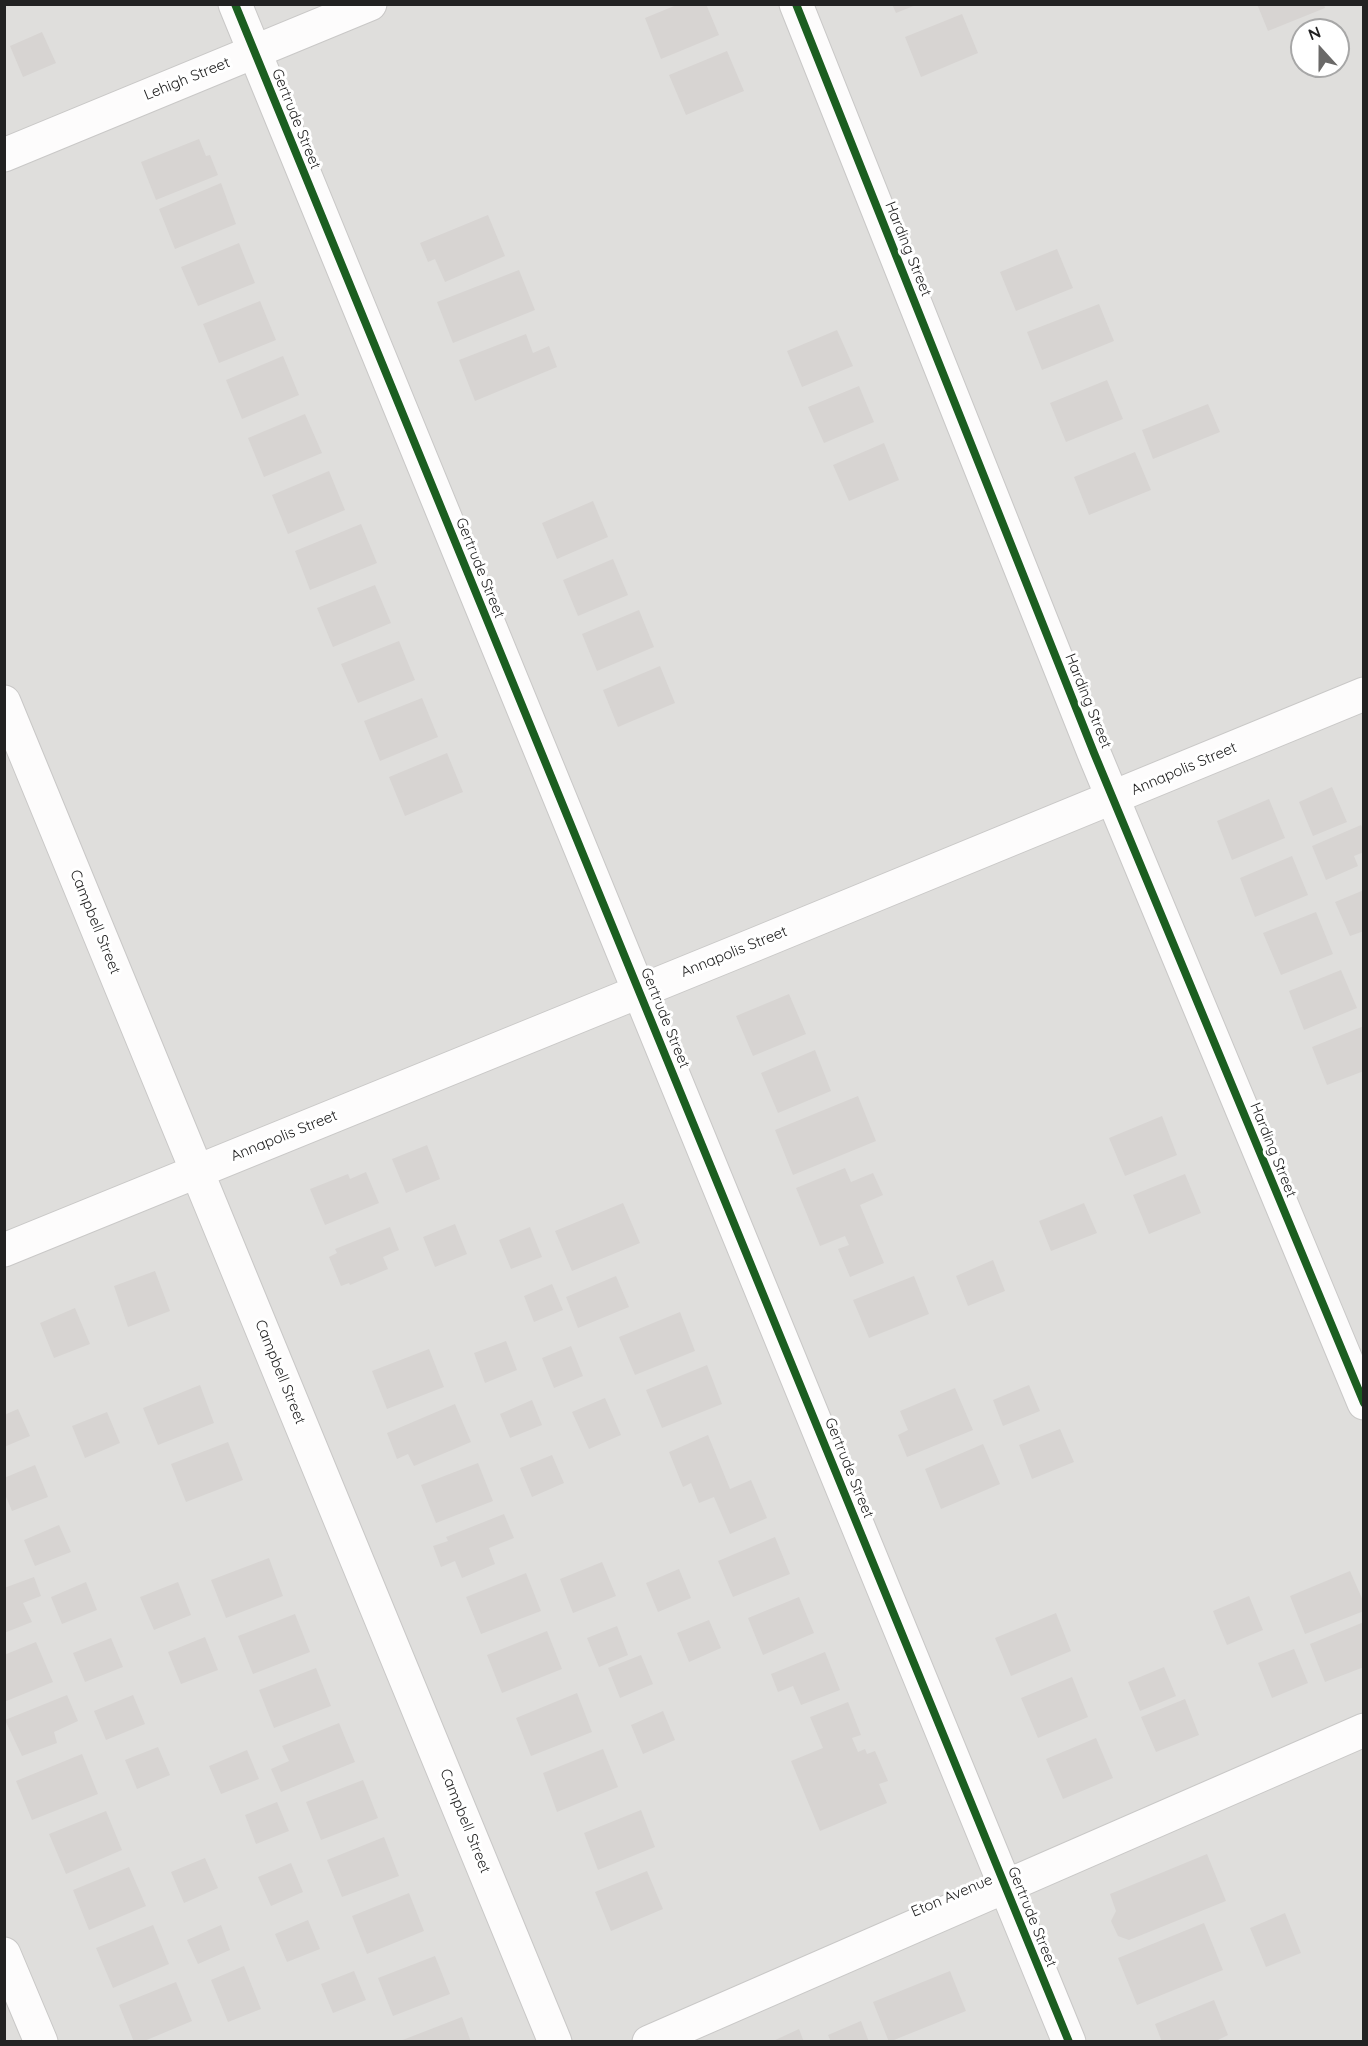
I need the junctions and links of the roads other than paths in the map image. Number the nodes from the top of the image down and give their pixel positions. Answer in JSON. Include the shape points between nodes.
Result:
{"nodes":[{"id":1,"x":235,"y":4,"type":"edge"},
{"id":2,"x":370,"y":4,"type":"edge"},
{"id":3,"x":796,"y":4,"type":"edge"},
{"id":4,"x":254,"y":52,"type":"junction"},
{"id":5,"x":4,"y":155,"type":"edge"},
{"id":6,"x":1364,"y":694,"type":"edge"},
{"id":7,"x":4,"y":702,"type":"edge"},
{"id":8,"x":1114,"y":798,"type":"junction"},
{"id":9,"x":639,"y":991,"type":"junction"},
{"id":10,"x":198,"y":1172,"type":"junction"},
{"id":11,"x":4,"y":1250,"type":"edge"},
{"id":12,"x":1364,"y":1403,"type":"edge"},
{"id":13,"x":1364,"y":1730,"type":"edge"},
{"id":14,"x":1005,"y":1887,"type":"junction"},
{"id":15,"x":4,"y":1954,"type":"edge"},
{"id":16,"x":41,"y":2042,"type":"edge"},
{"id":17,"x":555,"y":2042,"type":"edge"},
{"id":18,"x":649,"y":2042,"type":"edge"},
{"id":19,"x":1069,"y":2042,"type":"edge"}],
"edges":[{"from":1,"to":4,"type":"street","name":"Gertrude Street"},
{"from":2,"to":4,"type":"street","name":"Lehigh Street"},
{"from":3,"to":8,"type":"street","name":"Harding Street"},
{"from":4,"to":5,"type":"street","name":"Lehigh Street"},
{"from":4,"to":9,"type":"street","name":"Gertrude Street"},
{"from":6,"to":8,"type":"street","name":"Annapolis Street"},
{"from":7,"to":10,"type":"street","name":"Campbell Street"},
{"from":8,"to":9,"type":"street","name":"Annapolis Street"},
{"from":8,"to":12,"type":"street","name":"Harding Street"},
{"from":9,"to":10,"type":"street","name":"Annapolis Street"},
{"from":9,"to":14,"type":"street","name":"Gertrude Street"},
{"from":10,"to":11,"type":"street","name":"Annapolis Street"},
{"from":10,"to":17,"type":"street","name":"Campbell Street"},
{"from":13,"to":14,"type":"street","name":"Eton Avenue"},
{"from":14,"to":18,"type":"street","name":"Eton Avenue"},
{"from":14,"to":19,"type":"street","name":"Gertrude Street"},
{"from":15,"to":16,"type":"street"}]}
